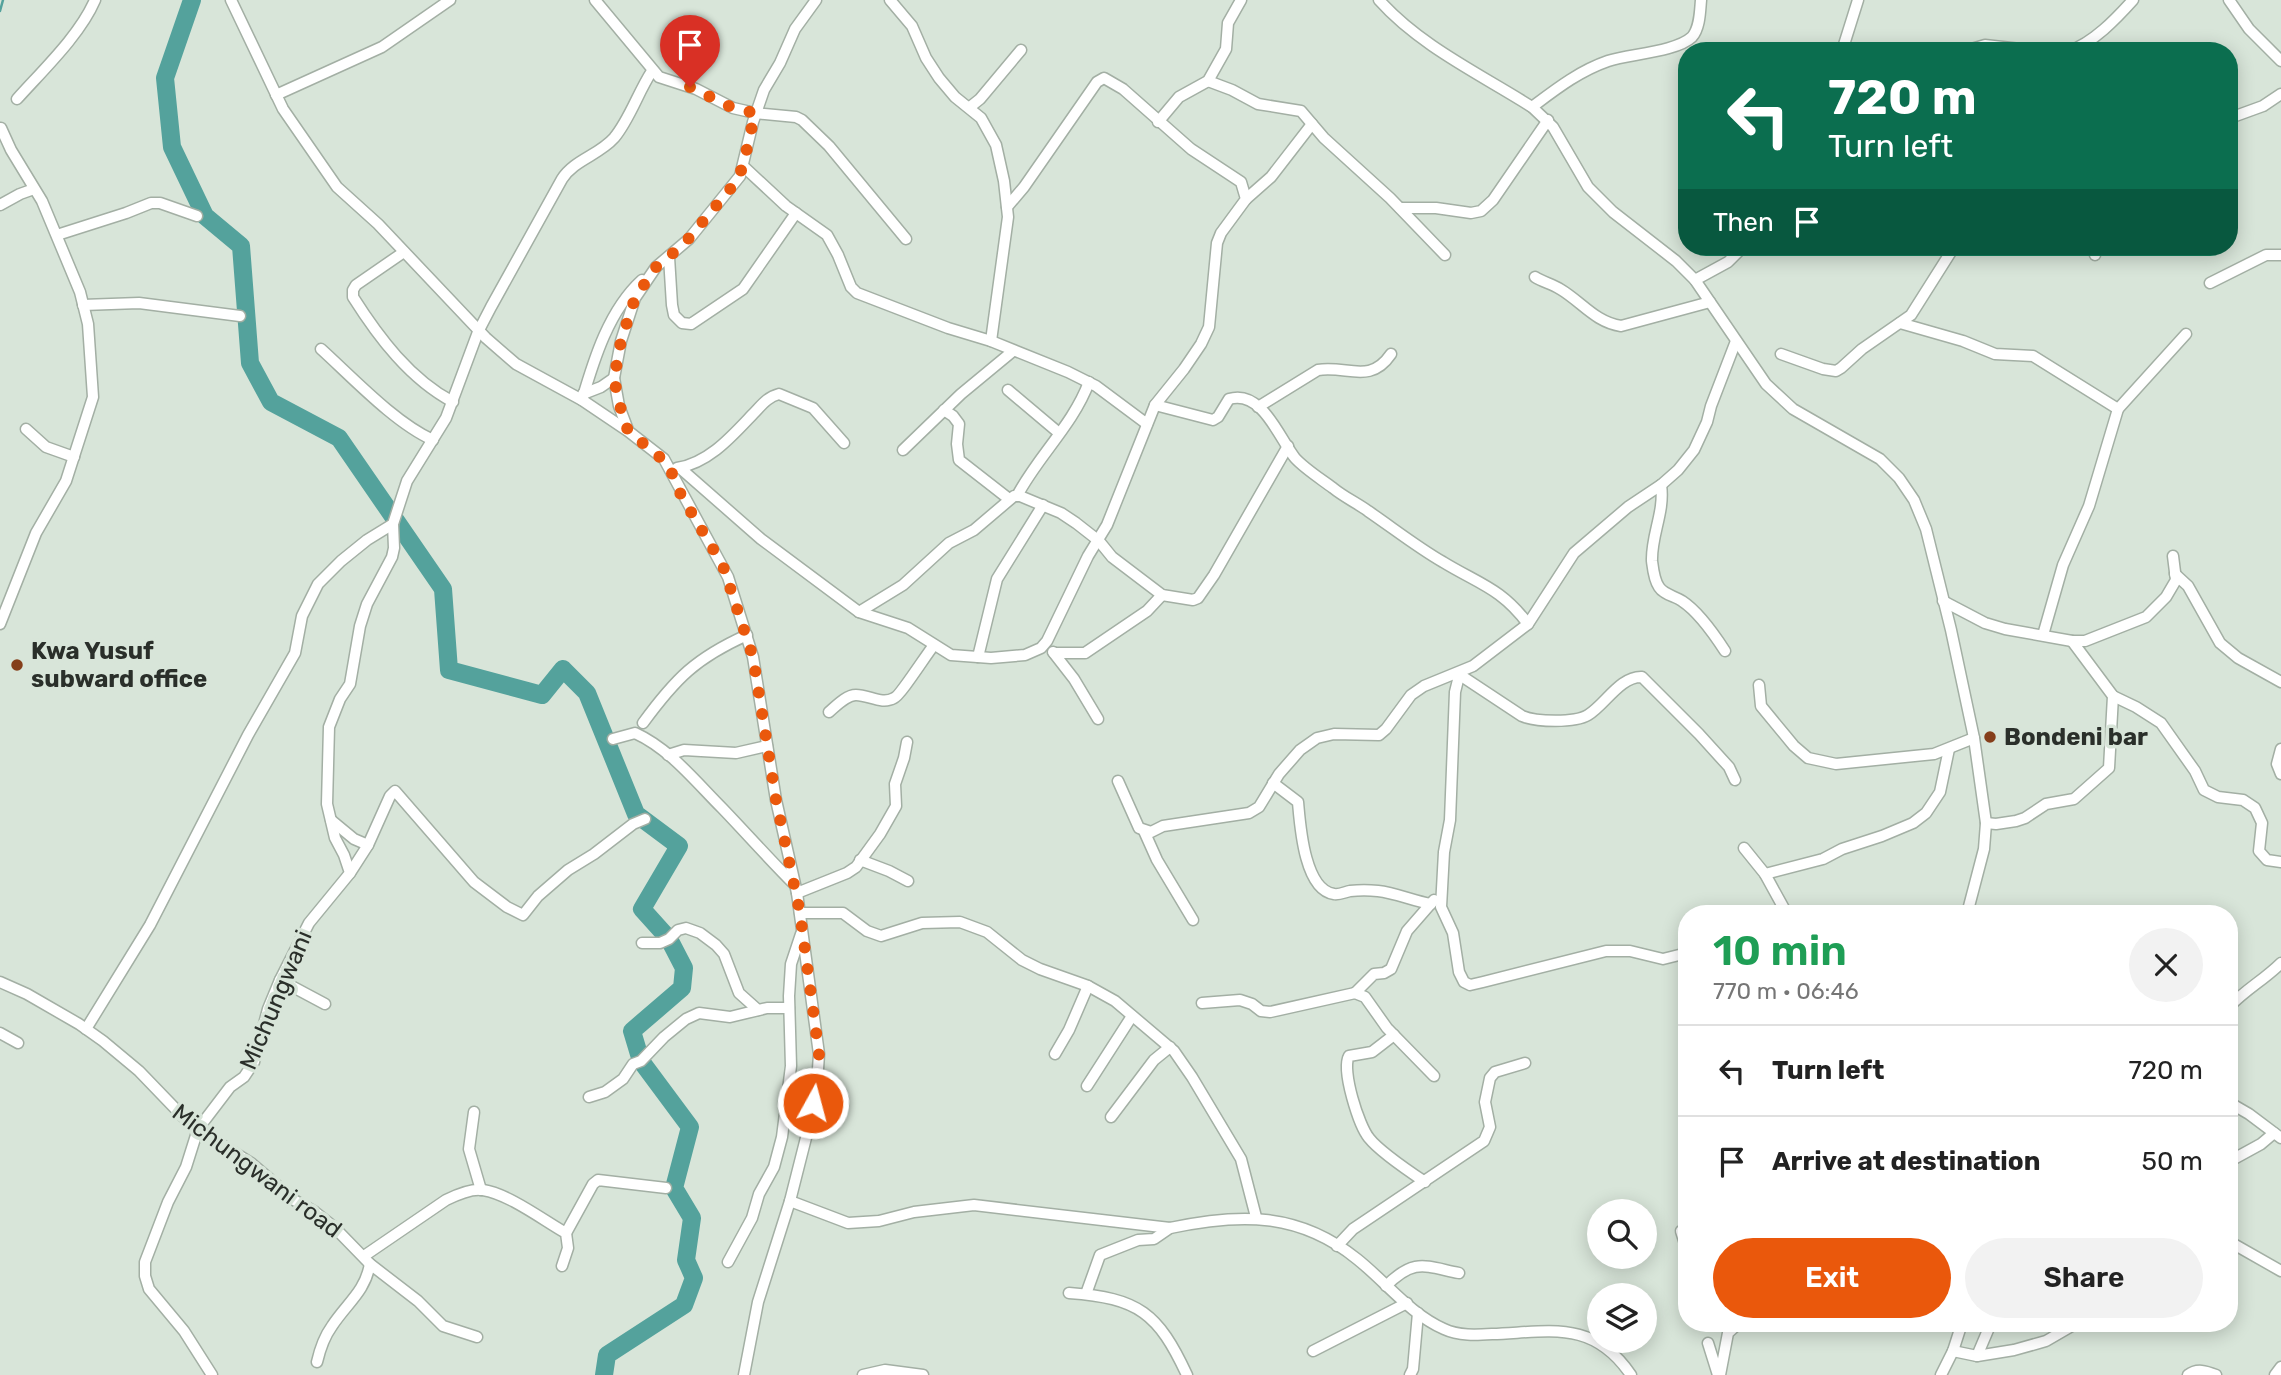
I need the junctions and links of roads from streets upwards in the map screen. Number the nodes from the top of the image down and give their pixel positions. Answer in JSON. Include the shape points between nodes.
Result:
{"nodes":[{"id":1,"x":95,"y":0,"type":"edge"},
{"id":2,"x":231,"y":0,"type":"edge"},
{"id":3,"x":450,"y":0,"type":"edge"},
{"id":4,"x":594,"y":0,"type":"edge"},
{"id":5,"x":816,"y":0,"type":"edge"},
{"id":6,"x":890,"y":0,"type":"edge"},
{"id":7,"x":1241,"y":0,"type":"edge"},
{"id":8,"x":1379,"y":0,"type":"edge"},
{"id":9,"x":1702,"y":0,"type":"edge"},
{"id":10,"x":1858,"y":0,"type":"edge"},
{"id":11,"x":2133,"y":0,"type":"edge"},
{"id":12,"x":2229,"y":0,"type":"edge"},
{"id":13,"x":1680,"y":42,"type":"edge"},
{"id":14,"x":1845,"y":42,"type":"edge"},
{"id":15,"x":2085,"y":42,"type":"edge"},
{"id":16,"x":1678,"y":43,"type":"edge"},
{"id":17,"x":1021,"y":50,"type":"dead end"},
{"id":18,"x":2281,"y":61,"type":"edge"},
{"id":19,"x":652,"y":71,"type":"junction"},
{"id":20,"x":1209,"y":81,"type":"junction"},
{"id":21,"x":2281,"y":94,"type":"edge"},
{"id":22,"x":276,"y":96,"type":"junction"},
{"id":23,"x":17,"y":99,"type":"dead end"},
{"id":24,"x":970,"y":107,"type":"junction"},
{"id":25,"x":1532,"y":107,"type":"junction"},
{"id":26,"x":755,"y":113,"type":"junction"},
{"id":27,"x":2238,"y":115,"type":"edge"},
{"id":28,"x":1548,"y":120,"type":"junction"},
{"id":29,"x":1158,"y":122,"type":"junction"},
{"id":30,"x":1312,"y":124,"type":"junction"},
{"id":31,"x":1,"y":128,"type":"edge"},
{"id":32,"x":743,"y":166,"type":"junction"},
{"id":33,"x":34,"y":189,"type":"junction"},
{"id":34,"x":1246,"y":199,"type":"junction"},
{"id":35,"x":0,"y":205,"type":"edge"},
{"id":36,"x":1007,"y":207,"type":"junction"},
{"id":37,"x":1400,"y":208,"type":"junction"},
{"id":38,"x":796,"y":214,"type":"junction"},
{"id":39,"x":197,"y":216,"type":"dead end"},
{"id":40,"x":57,"y":235,"type":"junction"},
{"id":41,"x":906,"y":239,"type":"dead end"},
{"id":42,"x":404,"y":252,"type":"junction"},
{"id":43,"x":1445,"y":255,"type":"dead end"},
{"id":44,"x":2281,"y":255,"type":"edge"},
{"id":45,"x":1734,"y":256,"type":"edge"},
{"id":46,"x":1948,"y":256,"type":"edge"},
{"id":47,"x":668,"y":257,"type":"junction"},
{"id":48,"x":656,"y":267,"type":"junction"},
{"id":49,"x":1535,"y":277,"type":"dead end"},
{"id":50,"x":1695,"y":280,"type":"junction"},
{"id":51,"x":2210,"y":283,"type":"dead end"},
{"id":52,"x":1710,"y":302,"type":"junction"},
{"id":53,"x":83,"y":305,"type":"junction"},
{"id":54,"x":240,"y":316,"type":"dead end"},
{"id":55,"x":1900,"y":323,"type":"junction"},
{"id":56,"x":478,"y":332,"type":"junction"},
{"id":57,"x":2186,"y":334,"type":"dead end"},
{"id":58,"x":992,"y":341,"type":"junction"},
{"id":59,"x":1736,"y":341,"type":"junction"},
{"id":60,"x":321,"y":349,"type":"dead end"},
{"id":61,"x":1013,"y":351,"type":"junction"},
{"id":62,"x":1391,"y":354,"type":"dead end"},
{"id":63,"x":1781,"y":354,"type":"dead end"},
{"id":64,"x":614,"y":379,"type":"junction"},
{"id":65,"x":1089,"y":382,"type":"junction"},
{"id":66,"x":1008,"y":390,"type":"dead end"},
{"id":67,"x":582,"y":397,"type":"junction"},
{"id":68,"x":453,"y":402,"type":"junction"},
{"id":69,"x":1155,"y":405,"type":"junction"},
{"id":70,"x":1258,"y":407,"type":"junction"},
{"id":71,"x":2119,"y":409,"type":"junction"},
{"id":72,"x":944,"y":410,"type":"junction"},
{"id":73,"x":1147,"y":424,"type":"junction"},
{"id":74,"x":26,"y":429,"type":"dead end"},
{"id":75,"x":628,"y":431,"type":"junction"},
{"id":76,"x":1059,"y":433,"type":"junction"},
{"id":77,"x":433,"y":440,"type":"junction"},
{"id":78,"x":844,"y":443,"type":"dead end"},
{"id":79,"x":1288,"y":446,"type":"junction"},
{"id":80,"x":903,"y":450,"type":"dead end"},
{"id":81,"x":74,"y":457,"type":"junction"},
{"id":82,"x":675,"y":468,"type":"junction"},
{"id":83,"x":1661,"y":485,"type":"junction"},
{"id":84,"x":1013,"y":498,"type":"junction"},
{"id":85,"x":1043,"y":505,"type":"junction"},
{"id":86,"x":393,"y":524,"type":"junction"},
{"id":87,"x":1099,"y":541,"type":"junction"},
{"id":88,"x":2172,"y":556,"type":"dead end"},
{"id":89,"x":2175,"y":573,"type":"junction"},
{"id":90,"x":1163,"y":595,"type":"junction"},
{"id":91,"x":1943,"y":601,"type":"junction"},
{"id":92,"x":859,"y":612,"type":"junction"},
{"id":93,"x":1,"y":618,"type":"edge"},
{"id":94,"x":1528,"y":624,"type":"junction"},
{"id":95,"x":747,"y":635,"type":"junction"},
{"id":96,"x":2043,"y":635,"type":"junction"},
{"id":97,"x":2072,"y":641,"type":"junction"},
{"id":98,"x":934,"y":645,"type":"junction"},
{"id":99,"x":1045,"y":645,"type":"junction"},
{"id":100,"x":1724,"y":651,"type":"dead end"},
{"id":101,"x":1054,"y":653,"type":"junction"},
{"id":102,"x":978,"y":657,"type":"junction"},
{"id":103,"x":1460,"y":673,"type":"junction"},
{"id":104,"x":2281,"y":682,"type":"edge"},
{"id":105,"x":1759,"y":685,"type":"dead end"},
{"id":106,"x":2113,"y":696,"type":"junction"},
{"id":107,"x":829,"y":712,"type":"dead end"},
{"id":108,"x":1098,"y":719,"type":"dead end"},
{"id":109,"x":643,"y":723,"type":"dead end"},
{"id":110,"x":613,"y":738,"type":"dead end"},
{"id":111,"x":1974,"y":738,"type":"junction"},
{"id":112,"x":907,"y":741,"type":"dead end"},
{"id":113,"x":767,"y":746,"type":"junction"},
{"id":114,"x":1949,"y":749,"type":"junction"},
{"id":115,"x":2281,"y":749,"type":"edge"},
{"id":116,"x":668,"y":755,"type":"junction"},
{"id":117,"x":2281,"y":774,"type":"edge"},
{"id":118,"x":1735,"y":779,"type":"dead end"},
{"id":119,"x":1118,"y":781,"type":"dead end"},
{"id":120,"x":1273,"y":783,"type":"junction"},
{"id":121,"x":330,"y":819,"type":"junction"},
{"id":122,"x":645,"y":819,"type":"dead end"},
{"id":123,"x":1986,"y":823,"type":"junction"},
{"id":124,"x":1144,"y":831,"type":"junction"},
{"id":125,"x":368,"y":845,"type":"junction"},
{"id":126,"x":1744,"y":848,"type":"dead end"},
{"id":127,"x":860,"y":860,"type":"junction"},
{"id":128,"x":2281,"y":862,"type":"edge"},
{"id":129,"x":350,"y":873,"type":"junction"},
{"id":130,"x":1765,"y":874,"type":"junction"},
{"id":131,"x":908,"y":881,"type":"dead end"},
{"id":132,"x":796,"y":888,"type":"junction"},
{"id":133,"x":1441,"y":892,"type":"junction"},
{"id":134,"x":1431,"y":904,"type":"junction"},
{"id":135,"x":1782,"y":905,"type":"edge"},
{"id":136,"x":1969,"y":905,"type":"edge"},
{"id":137,"x":800,"y":913,"type":"junction"},
{"id":138,"x":1194,"y":920,"type":"dead end"},
{"id":139,"x":802,"y":931,"type":"junction"},
{"id":140,"x":642,"y":943,"type":"dead end"},
{"id":141,"x":1678,"y":955,"type":"edge"},
{"id":142,"x":2281,"y":962,"type":"edge"},
{"id":143,"x":280,"y":980,"type":"junction"},
{"id":144,"x":0,"y":982,"type":"edge"},
{"id":145,"x":1088,"y":986,"type":"junction"},
{"id":146,"x":1355,"y":993,"type":"junction"},
{"id":147,"x":2238,"y":997,"type":"edge"},
{"id":148,"x":1202,"y":1003,"type":"dead end"},
{"id":149,"x":325,"y":1004,"type":"dead end"},
{"id":150,"x":789,"y":1008,"type":"junction"},
{"id":151,"x":758,"y":1010,"type":"junction"},
{"id":152,"x":1132,"y":1016,"type":"junction"},
{"id":153,"x":86,"y":1029,"type":"junction"},
{"id":154,"x":0,"y":1033,"type":"edge"},
{"id":155,"x":1394,"y":1035,"type":"junction"},
{"id":156,"x":18,"y":1043,"type":"dead end"},
{"id":157,"x":1170,"y":1047,"type":"junction"},
{"id":158,"x":1055,"y":1054,"type":"dead end"},
{"id":159,"x":1525,"y":1063,"type":"dead end"},
{"id":160,"x":1434,"y":1076,"type":"dead end"},
{"id":161,"x":1087,"y":1086,"type":"dead end"},
{"id":162,"x":589,"y":1097,"type":"dead end"},
{"id":163,"x":2238,"y":1108,"type":"edge"},
{"id":164,"x":474,"y":1112,"type":"dead end"},
{"id":165,"x":1111,"y":1117,"type":"dead end"},
{"id":166,"x":198,"y":1129,"type":"junction"},
{"id":167,"x":2278,"y":1135,"type":"edge"},
{"id":168,"x":2238,"y":1157,"type":"edge"},
{"id":169,"x":1425,"y":1182,"type":"junction"},
{"id":170,"x":666,"y":1188,"type":"dead end"},
{"id":171,"x":481,"y":1190,"type":"junction"},
{"id":172,"x":790,"y":1201,"type":"junction"},
{"id":173,"x":1256,"y":1217,"type":"junction"},
{"id":174,"x":1170,"y":1228,"type":"junction"},
{"id":175,"x":566,"y":1233,"type":"junction"},
{"id":176,"x":1337,"y":1246,"type":"junction"},
{"id":177,"x":2238,"y":1246,"type":"edge"},
{"id":178,"x":367,"y":1260,"type":"junction"},
{"id":179,"x":728,"y":1262,"type":"dead end"},
{"id":180,"x":562,"y":1266,"type":"dead end"},
{"id":181,"x":2281,"y":1270,"type":"edge"},
{"id":182,"x":1459,"y":1273,"type":"dead end"},
{"id":183,"x":1386,"y":1286,"type":"junction"},
{"id":184,"x":1069,"y":1293,"type":"dead end"},
{"id":185,"x":1086,"y":1294,"type":"junction"},
{"id":186,"x":1407,"y":1303,"type":"junction"},
{"id":187,"x":1418,"y":1313,"type":"junction"},
{"id":188,"x":1729,"y":1332,"type":"edge"},
{"id":189,"x":1959,"y":1332,"type":"edge"},
{"id":190,"x":1987,"y":1332,"type":"edge"},
{"id":191,"x":2060,"y":1332,"type":"edge"},
{"id":192,"x":477,"y":1336,"type":"dead end"},
{"id":193,"x":1708,"y":1343,"type":"dead end"},
{"id":194,"x":1313,"y":1351,"type":"dead end"},
{"id":195,"x":1953,"y":1351,"type":"junction"},
{"id":196,"x":1977,"y":1356,"type":"junction"},
{"id":197,"x":317,"y":1363,"type":"dead end"},
{"id":198,"x":2281,"y":1367,"type":"edge"},
{"id":199,"x":212,"y":1375,"type":"edge"},
{"id":200,"x":744,"y":1375,"type":"edge"},
{"id":201,"x":863,"y":1375,"type":"edge"},
{"id":202,"x":923,"y":1375,"type":"edge"},
{"id":203,"x":1187,"y":1375,"type":"edge"},
{"id":204,"x":1410,"y":1375,"type":"edge"},
{"id":205,"x":1630,"y":1375,"type":"edge"},
{"id":206,"x":1719,"y":1375,"type":"edge"},
{"id":207,"x":1941,"y":1375,"type":"edge"},
{"id":208,"x":2188,"y":1375,"type":"edge"},
{"id":209,"x":2216,"y":1375,"type":"edge"},
{"id":210,"x":2275,"y":1375,"type":"edge"}],
"edges":[{"from":1,"to":23,"type":"street","via":[[74,33]]},
{"from":2,"to":22,"type":"street"},
{"from":3,"to":22,"type":"street","via":[[382,47]]},
{"from":4,"to":19,"type":"street"},
{"from":5,"to":26,"type":"street","via":[[795,29]]},
{"from":6,"to":24,"type":"street","via":[[912,26],[939,78]]},
{"from":7,"to":20,"type":"street","via":[[1228,23],[1226,49]]},
{"from":8,"to":25,"type":"street","via":[[1423,40]]},
{"from":9,"to":13,"type":"street","via":[[1692,37]]},
{"from":10,"to":14,"type":"street"},
{"from":11,"to":15,"type":"street"},
{"from":12,"to":18,"type":"street","via":[[2249,29]]},
{"from":16,"to":25,"type":"street","via":[[1609,60]]},
{"from":17,"to":24,"type":"street"},
{"from":19,"to":26,"type":"street","via":[[733,108]]},
{"from":19,"to":56,"type":"street","via":[[614,138],[565,174]]},
{"from":20,"to":29,"type":"street","via":[[1179,97]]},
{"from":20,"to":30,"type":"street","via":[[1258,104],[1301,111]]},
{"from":21,"to":27,"type":"street"},
{"from":22,"to":42,"type":"street","via":[[330,180]]},
{"from":24,"to":36,"type":"street","via":[[996,145]]},
{"from":25,"to":28,"type":"street"},
{"from":26,"to":32,"type":"street"},
{"from":26,"to":41,"type":"street","via":[[802,120]]},
{"from":28,"to":37,"type":"street","via":[[1481,211]]},
{"from":28,"to":50,"type":"street","via":[[1588,187]]},
{"from":29,"to":34,"type":"street","via":[[1241,183]]},
{"from":29,"to":36,"type":"street","via":[[1114,82],[1099,80]]},
{"from":30,"to":34,"type":"street","via":[[1271,177]]},
{"from":30,"to":37,"type":"street"},
{"from":31,"to":33,"type":"street"},
{"from":32,"to":38,"type":"street"},
{"from":32,"to":47,"type":"street","via":[[736,182]]},
{"from":33,"to":35,"type":"street"},
{"from":33,"to":40,"type":"street"},
{"from":34,"to":69,"type":"street","via":[[1217,243],[1209,327]]},
{"from":36,"to":58,"type":"street"},
{"from":37,"to":43,"type":"street"},
{"from":38,"to":47,"type":"street","via":[[743,289],[691,324],[674,315]]},
{"from":38,"to":58,"type":"street","via":[[827,235],[857,293]]},
{"from":39,"to":40,"type":"street","via":[[152,203]]},
{"from":40,"to":53,"type":"street"},
{"from":42,"to":56,"type":"street"},
{"from":42,"to":68,"type":"street","via":[[356,285],[353,297],[384,344],[431,390]]},
{"from":44,"to":51,"type":"street","via":[[2266,255]]},
{"from":45,"to":50,"type":"street"},
{"from":46,"to":55,"type":"street","via":[[1911,314]]},
{"from":47,"to":48,"type":"street"},
{"from":48,"to":64,"type":"street","via":[[626,321]]},
{"from":48,"to":67,"type":"street","via":[[627,296],[613,319]]},
{"from":49,"to":52,"type":"street","via":[[1560,288],[1594,316],[1621,326]]},
{"from":50,"to":52,"type":"street"},
{"from":52,"to":59,"type":"street"},
{"from":53,"to":54,"type":"street","via":[[139,303]]},
{"from":53,"to":81,"type":"street","via":[[93,397]]},
{"from":55,"to":63,"type":"street","via":[[1836,371]]},
{"from":55,"to":71,"type":"street","via":[[1995,354],[2033,356]]},
{"from":56,"to":67,"type":"street","via":[[516,363]]},
{"from":56,"to":68,"type":"street"},
{"from":57,"to":71,"type":"street"},
{"from":58,"to":61,"type":"street"},
{"from":59,"to":83,"type":"street","via":[[1700,439]]},
{"from":59,"to":91,"type":"street","via":[[1766,384],[1793,409],[1880,459],[1899,478],[1926,529]]},
{"from":60,"to":77,"type":"street","via":[[379,401]]},
{"from":61,"to":65,"type":"street"},
{"from":61,"to":72,"type":"street"},
{"from":62,"to":70,"type":"street","via":[[1379,368],[1369,371],[1318,370]]},
{"from":64,"to":67,"type":"street"},
{"from":64,"to":75,"type":"street"},
{"from":65,"to":73,"type":"street"},
{"from":65,"to":76,"type":"street"},
{"from":66,"to":76,"type":"street"},
{"from":67,"to":75,"type":"street"},
{"from":68,"to":77,"type":"street"},
{"from":69,"to":70,"type":"street","via":[[1213,420],[1229,399],[1239,396]]},
{"from":69,"to":73,"type":"street"},
{"from":70,"to":79,"type":"street"},
{"from":71,"to":96,"type":"street"},
{"from":72,"to":80,"type":"street"},
{"from":72,"to":84,"type":"street","via":[[959,424],[959,460]]},
{"from":73,"to":87,"type":"street"},
{"from":74,"to":81,"type":"street","via":[[46,447]]},
{"from":75,"to":82,"type":"street"},
{"from":76,"to":84,"type":"street"},
{"from":77,"to":86,"type":"street","via":[[407,481]]},
{"from":78,"to":82,"type":"street","via":[[813,408],[779,394],[767,399],[716,450]]},
{"from":79,"to":90,"type":"street","via":[[1198,598]]},
{"from":79,"to":94,"type":"street","via":[[1296,459],[1337,492],[1403,538],[1501,595]]},
{"from":81,"to":93,"type":"street"},
{"from":82,"to":92,"type":"street"},
{"from":82,"to":95,"type":"street","via":[[681,495],[728,577]]},
{"from":83,"to":94,"type":"street","via":[[1574,554]]},
{"from":83,"to":100,"type":"street","via":[[1663,505],[1652,560],[1655,578],[1664,592],[1690,607]]},
{"from":84,"to":85,"type":"street"},
{"from":84,"to":92,"type":"street","via":[[974,530],[949,543],[902,585]]},
{"from":85,"to":87,"type":"street"},
{"from":85,"to":102,"type":"street","via":[[997,579]]},
{"from":86,"to":121,"type":"street","via":[[392,557],[367,604],[350,684],[329,727]]},
{"from":86,"to":153,"type":"street","via":[[341,561],[313,592],[288,668],[248,735],[150,925]]},
{"from":87,"to":90,"type":"street","via":[[1112,557]]},
{"from":87,"to":99,"type":"street"},
{"from":88,"to":89,"type":"street"},
{"from":89,"to":97,"type":"street","via":[[2166,597],[2146,617],[2085,641]]},
{"from":89,"to":104,"type":"street","via":[[2188,586],[2220,643]]},
{"from":90,"to":101,"type":"street","via":[[1085,653]]},
{"from":91,"to":96,"type":"street","via":[[1985,623]]},
{"from":91,"to":111,"type":"street"},
{"from":92,"to":98,"type":"street","via":[[908,628]]},
{"from":94,"to":103,"type":"street"},
{"from":95,"to":109,"type":"street","via":[[686,671]]},
{"from":95,"to":113,"type":"street"},
{"from":96,"to":97,"type":"street"},
{"from":97,"to":106,"type":"street"},
{"from":98,"to":102,"type":"street","via":[[951,655]]},
{"from":98,"to":107,"type":"street","via":[[898,697],[888,701],[857,695]]},
{"from":99,"to":101,"type":"street"},
{"from":99,"to":102,"type":"street","via":[[1026,655]]},
{"from":101,"to":108,"type":"street"},
{"from":103,"to":118,"type":"street","via":[[1532,720],[1585,717],[1619,687],[1642,677],[1699,734]]},
{"from":103,"to":120,"type":"street","via":[[1411,695],[1379,735],[1317,738],[1300,750]]},
{"from":103,"to":133,"type":"street"},
{"from":105,"to":114,"type":"street","via":[[1761,706],[1808,758],[1836,764],[1923,756]]},
{"from":106,"to":123,"type":"street","via":[[2109,768],[2102,775],[2074,799],[2046,804],[2016,821]]},
{"from":106,"to":128,"type":"street","via":[[2161,723],[2204,790],[2243,800],[2255,808],[2262,823],[2259,851],[2267,860]]},
{"from":110,"to":116,"type":"street","via":[[635,733]]},
{"from":111,"to":114,"type":"street"},
{"from":111,"to":123,"type":"street"},
{"from":112,"to":127,"type":"street","via":[[895,784],[896,806]]},
{"from":113,"to":116,"type":"street","via":[[736,753],[684,750]]},
{"from":113,"to":132,"type":"street"},
{"from":114,"to":130,"type":"street","via":[[1940,792],[1913,823],[1823,859]]},
{"from":115,"to":117,"type":"street","via":[[2277,764]]},
{"from":116,"to":132,"type":"street","via":[[706,789]]},
{"from":119,"to":124,"type":"street"},
{"from":120,"to":124,"type":"street","via":[[1259,807],[1249,813]]},
{"from":120,"to":134,"type":"street","via":[[1298,802],[1298,826],[1312,876],[1326,891],[1334,895],[1378,891]]},
{"from":121,"to":125,"type":"street"},
{"from":121,"to":129,"type":"street"},
{"from":122,"to":125,"type":"street","name":"Michungwani","via":[[568,870],[523,915],[474,883],[396,791]]},
{"from":123,"to":136,"type":"street"},
{"from":124,"to":138,"type":"street"},
{"from":125,"to":129,"type":"street","name":"Michungwani"},
{"from":126,"to":130,"type":"street"},
{"from":127,"to":131,"type":"street"},
{"from":127,"to":132,"type":"street","via":[[847,873]]},
{"from":129,"to":143,"type":"street","name":"Michungwani","via":[[309,923]]},
{"from":130,"to":135,"type":"street"},
{"from":132,"to":137,"type":"street"},
{"from":133,"to":134,"type":"street"},
{"from":133,"to":141,"type":"street","via":[[1459,972],[1470,985],[1606,951],[1663,959]]},
{"from":134,"to":146,"type":"street","via":[[1407,932],[1391,969],[1374,974]]},
{"from":137,"to":139,"type":"street"},
{"from":137,"to":145,"type":"street","via":[[843,913],[881,936],[922,923],[960,922],[988,932],[1040,969]]},
{"from":139,"to":150,"type":"street","via":[[791,964]]},
{"from":139,"to":172,"type":"street","via":[[819,1054],[810,1122]]},
{"from":140,"to":151,"type":"street","via":[[660,943],[686,928],[700,933],[724,954],[739,993]]},
{"from":142,"to":147,"type":"street"},
{"from":143,"to":149,"type":"street"},
{"from":143,"to":166,"type":"street","name":"Michungwani","via":[[254,1062]]},
{"from":144,"to":153,"type":"street","name":"Michungwani road"},
{"from":145,"to":152,"type":"street"},
{"from":145,"to":158,"type":"street"},
{"from":146,"to":148,"type":"street","via":[[1270,1012],[1240,1000]]},
{"from":146,"to":155,"type":"street","via":[[1365,997]]},
{"from":150,"to":151,"type":"street"},
{"from":150,"to":179,"type":"street","via":[[791,1066],[782,1137],[752,1218]]},
{"from":151,"to":162,"type":"street","via":[[730,1017],[699,1013],[687,1019],[633,1064],[623,1079]]},
{"from":152,"to":157,"type":"street"},
{"from":152,"to":161,"type":"street"},
{"from":153,"to":166,"type":"street","name":"Michungwani road","via":[[139,1071]]},
{"from":154,"to":156,"type":"street"},
{"from":155,"to":160,"type":"street"},
{"from":155,"to":169,"type":"street","via":[[1372,1052],[1349,1056],[1345,1068],[1370,1140]]},
{"from":157,"to":165,"type":"street","via":[[1154,1060]]},
{"from":157,"to":173,"type":"street","via":[[1241,1159]]},
{"from":159,"to":169,"type":"street","via":[[1494,1072],[1490,1078],[1485,1102],[1490,1127],[1484,1141]]},
{"from":163,"to":167,"type":"street"},
{"from":164,"to":171,"type":"street","via":[[469,1149]]},
{"from":166,"to":178,"type":"street","name":"Michungwani road","via":[[315,1212]]},
{"from":166,"to":199,"type":"street","name":"Michungwani","via":[[144,1269],[149,1289]]},
{"from":167,"to":168,"type":"street"},
{"from":169,"to":176,"type":"street","via":[[1353,1229]]},
{"from":170,"to":175,"type":"street","via":[[598,1181]]},
{"from":171,"to":175,"type":"street"},
{"from":171,"to":178,"type":"street","via":[[446,1200]]},
{"from":172,"to":174,"type":"street","via":[[848,1223],[974,1205]]},
{"from":172,"to":200,"type":"street","via":[[758,1302]]},
{"from":173,"to":174,"type":"street"},
{"from":173,"to":176,"type":"street","via":[[1309,1229]]},
{"from":174,"to":185,"type":"street","via":[[1154,1239],[1138,1240],[1100,1255]]},
{"from":175,"to":180,"type":"street","via":[[568,1248]]},
{"from":176,"to":183,"type":"street"},
{"from":177,"to":181,"type":"street"},
{"from":178,"to":192,"type":"street","name":"Michungwani road","via":[[443,1326]]},
{"from":178,"to":197,"type":"street","via":[[362,1290],[331,1327]]},
{"from":182,"to":183,"type":"street","via":[[1418,1265],[1400,1272]]},
{"from":183,"to":186,"type":"street"},
{"from":184,"to":185,"type":"street"},
{"from":185,"to":203,"type":"street","via":[[1148,1314],[1162,1328]]},
{"from":186,"to":187,"type":"street"},
{"from":186,"to":194,"type":"street"},
{"from":187,"to":204,"type":"street"},
{"from":187,"to":205,"type":"street","via":[[1446,1330],[1469,1335],[1580,1334],[1609,1350]]},
{"from":188,"to":206,"type":"street"},
{"from":189,"to":195,"type":"street"},
{"from":190,"to":196,"type":"street"},
{"from":191,"to":196,"type":"street","via":[[2046,1341]]},
{"from":193,"to":206,"type":"street"},
{"from":195,"to":196,"type":"street"},
{"from":195,"to":207,"type":"street"},
{"from":198,"to":210,"type":"street"},
{"from":201,"to":202,"type":"street","via":[[884,1370]]},
{"from":208,"to":209,"type":"street","via":[[2199,1370]]}]}
